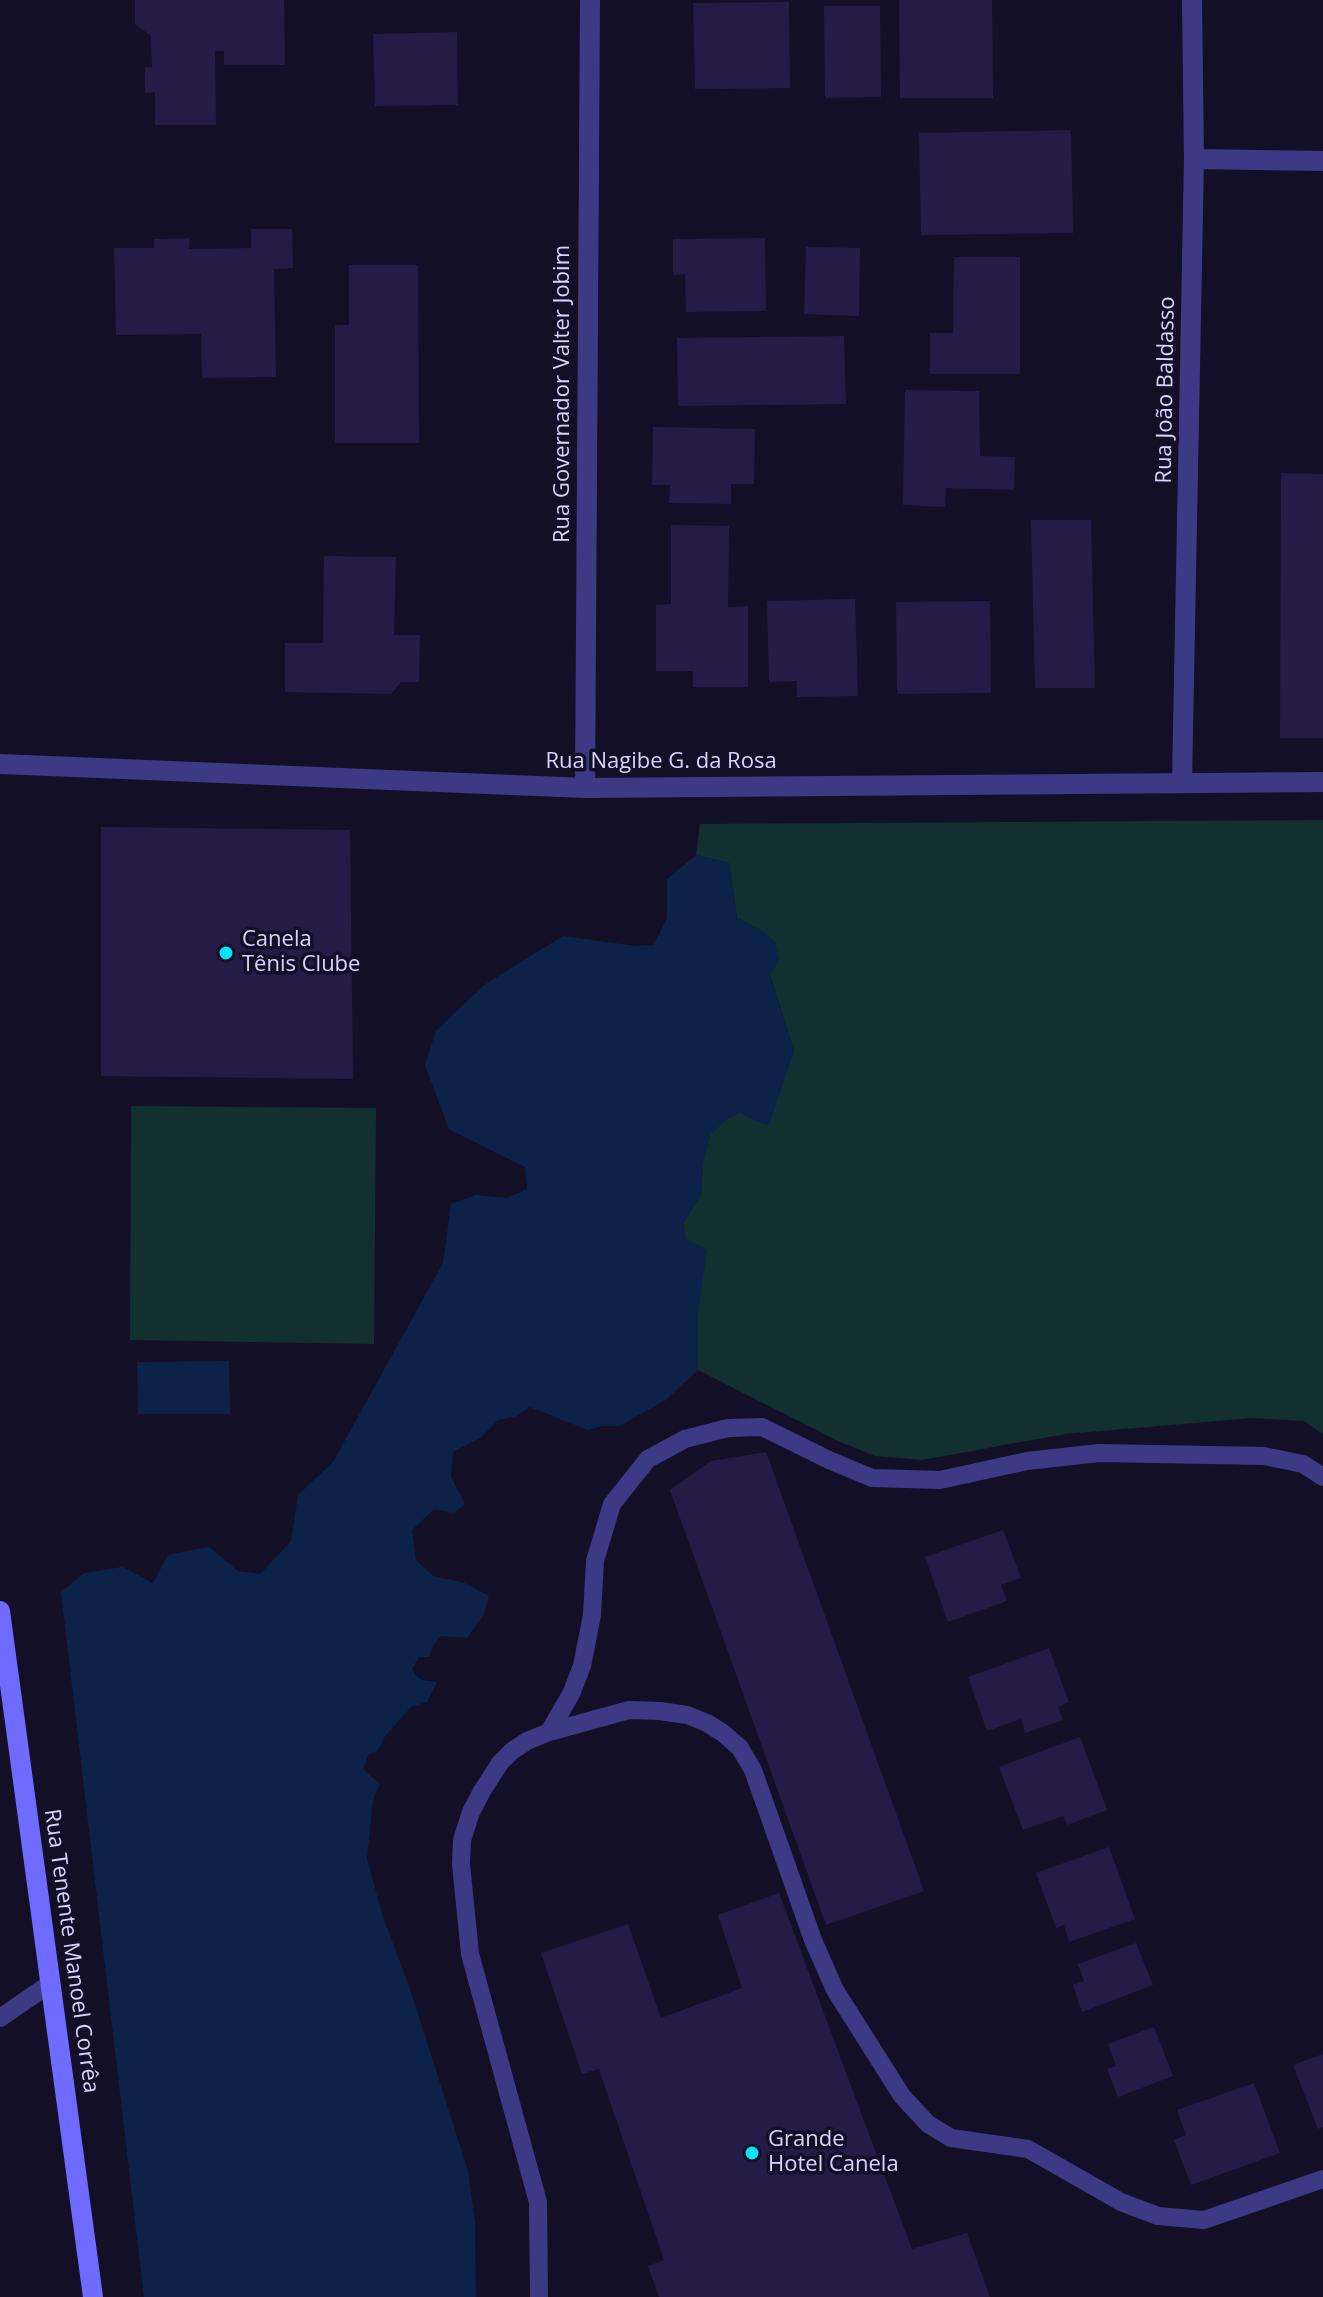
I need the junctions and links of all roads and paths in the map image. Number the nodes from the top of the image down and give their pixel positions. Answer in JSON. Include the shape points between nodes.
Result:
{"nodes":[{"id":1,"x":590,"y":0,"type":"edge"},
{"id":2,"x":1192,"y":0,"type":"edge"},
{"id":3,"x":1194,"y":159,"type":"junction"},
{"id":4,"x":1323,"y":161,"type":"edge"},
{"id":5,"x":0,"y":764,"type":"edge"},
{"id":6,"x":1182,"y":782,"type":"junction"},
{"id":7,"x":1323,"y":782,"type":"edge"},
{"id":8,"x":585,"y":788,"type":"junction"},
{"id":9,"x":1323,"y":1477,"type":"edge"},
{"id":10,"x":0,"y":1611,"type":"edge"},
{"id":11,"x":549,"y":1732,"type":"junction"},
{"id":12,"x":51,"y":1983,"type":"junction"},
{"id":13,"x":0,"y":2018,"type":"edge"},
{"id":14,"x":1323,"y":2179,"type":"edge"},
{"id":15,"x":93,"y":2297,"type":"edge"},
{"id":16,"x":539,"y":2297,"type":"edge"}],
"edges":[{"from":1,"to":8,"type":"street","name":"Rua Governador Valter Jobim"},
{"from":2,"to":3,"type":"street","name":"Rua João Baldasso"},
{"from":3,"to":4,"type":"street"},
{"from":3,"to":6,"type":"street","name":"Rua João Baldasso"},
{"from":5,"to":8,"type":"street","name":"Rua Nagibe G. da Rosa"},
{"from":6,"to":7,"type":"street","name":"Rua Nagibe G. da Rosa"},
{"from":6,"to":8,"type":"street","name":"Rua Nagibe G. da Rosa"},
{"from":9,"to":11,"type":"lane","via":[[1303,1464],[1264,1456],[1099,1453],[1027,1461],[940,1480],[872,1478],[762,1427],[728,1428],[685,1439],[648,1459],[612,1504],[595,1561],[582,1666]]},
{"from":10,"to":12,"type":"street","name":"Rua Tenente Manoel Corrêa"},
{"from":11,"to":14,"type":"lane","via":[[629,1710],[660,1711],[707,1723],[740,1748],[753,1770],[835,1990],[902,2096],[928,2124],[951,2138],[1028,2149],[1121,2202],[1158,2216],[1204,2220]]},
{"from":11,"to":16,"type":"lane","via":[[527,1741],[500,1763],[471,1812],[461,1852],[470,1954],[538,2202]]},
{"from":12,"to":13,"type":"lane"},
{"from":12,"to":15,"type":"street","name":"Rua Tenente Manoel Corrêa"}]}
